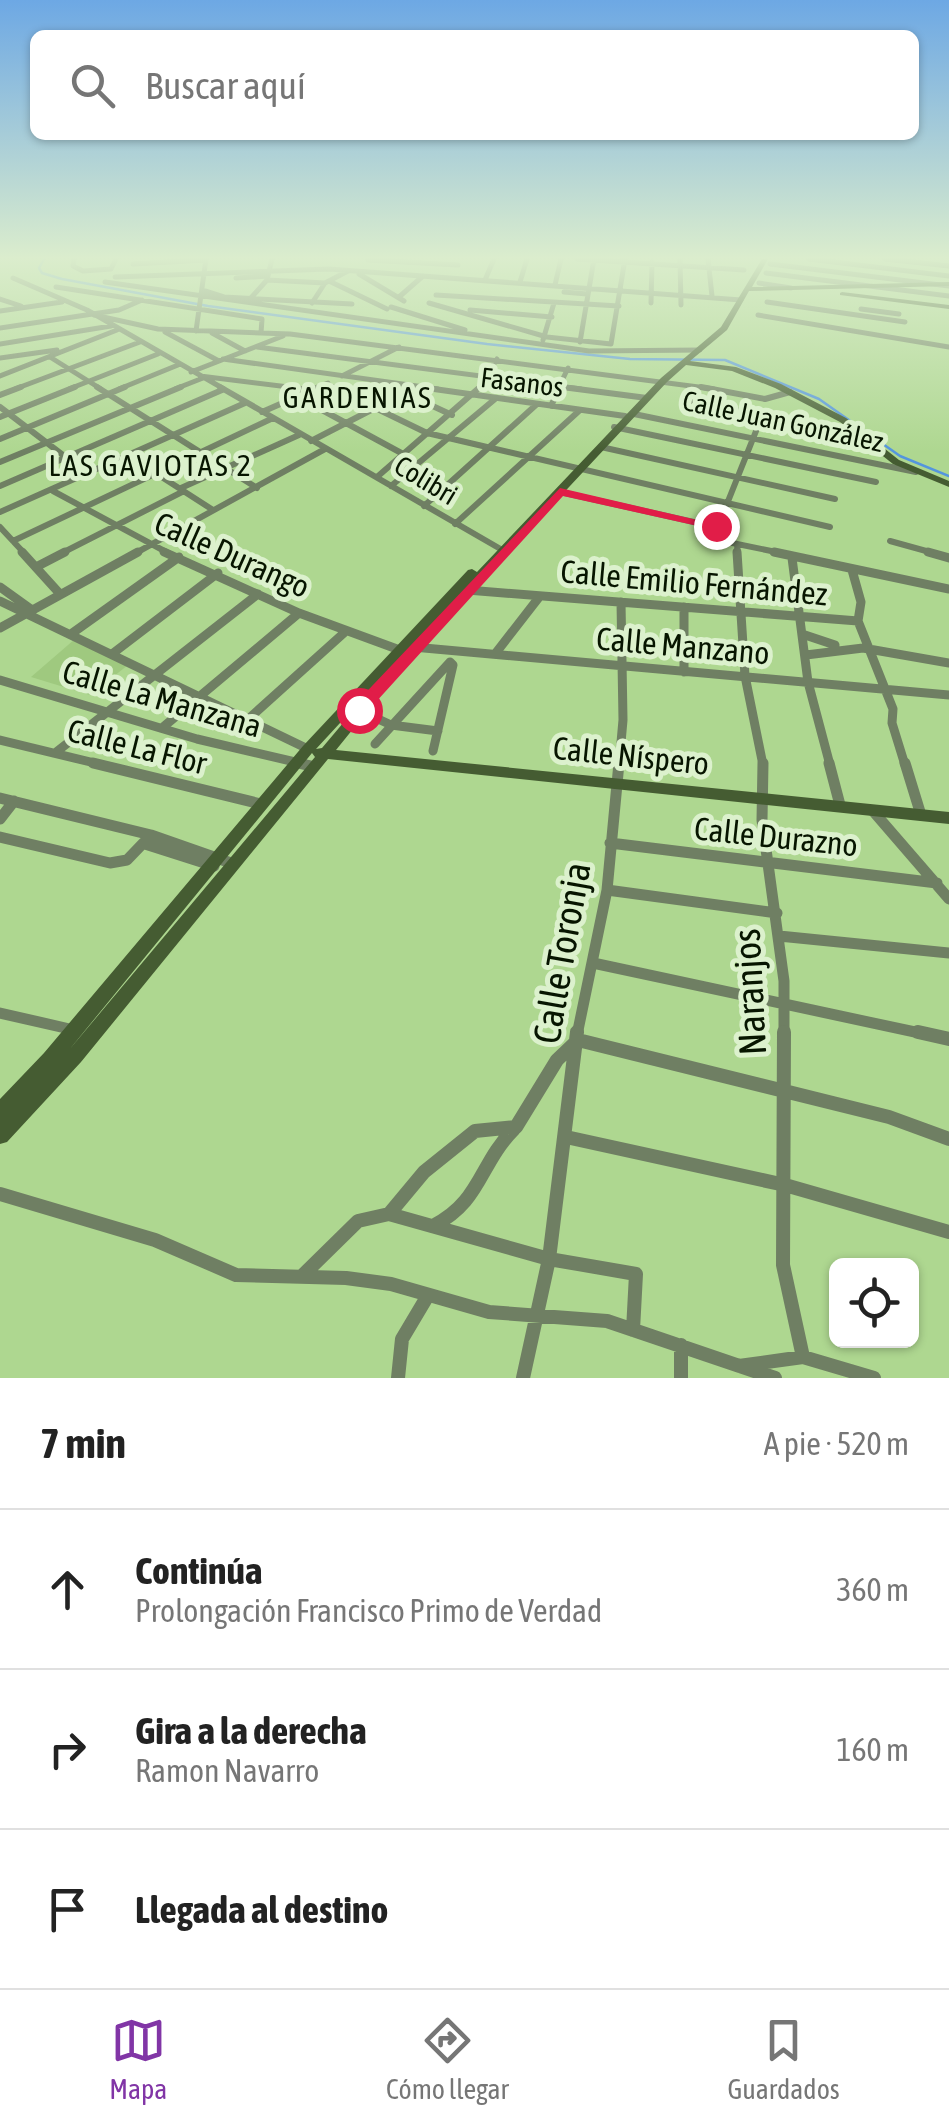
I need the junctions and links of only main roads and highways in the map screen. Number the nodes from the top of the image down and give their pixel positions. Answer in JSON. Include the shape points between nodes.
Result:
{"nodes":[{"id":1,"x":727,"y":323,"type":"edge"},
{"id":2,"x":686,"y":362,"type":"junction"},
{"id":3,"x":623,"y":421,"type":"junction"},
{"id":4,"x":579,"y":468,"type":"junction"},
{"id":5,"x":949,"y":484,"type":"edge"},
{"id":6,"x":500,"y":549,"type":"junction"},
{"id":7,"x":309,"y":758,"type":"junction"},
{"id":8,"x":949,"y":818,"type":"edge"},
{"id":9,"x":221,"y":864,"type":"junction"},
{"id":10,"x":0,"y":1112,"type":"edge"},
{"id":11,"x":0,"y":1135,"type":"edge"}],
"edges":[{"from":1,"to":2,"type":"main road"},
{"from":2,"to":3,"type":"main road"},
{"from":2,"to":5,"type":"main road","via":[[733,369],[790,392],[896,462]]},
{"from":3,"to":4,"type":"main road"},
{"from":3,"to":4,"type":"main road"},
{"from":4,"to":6,"type":"main road"},
{"from":4,"to":6,"type":"main road"},
{"from":6,"to":7,"type":"main road"},
{"from":6,"to":7,"type":"main road","via":[[397,649]]},
{"from":7,"to":8,"type":"main road","name":"Calle Níspero"},
{"from":7,"to":9,"type":"main road"},
{"from":7,"to":9,"type":"main road","via":[[261,804]]},
{"from":9,"to":10,"type":"main road"},
{"from":9,"to":11,"type":"main road","via":[[76,1056]]}]}
